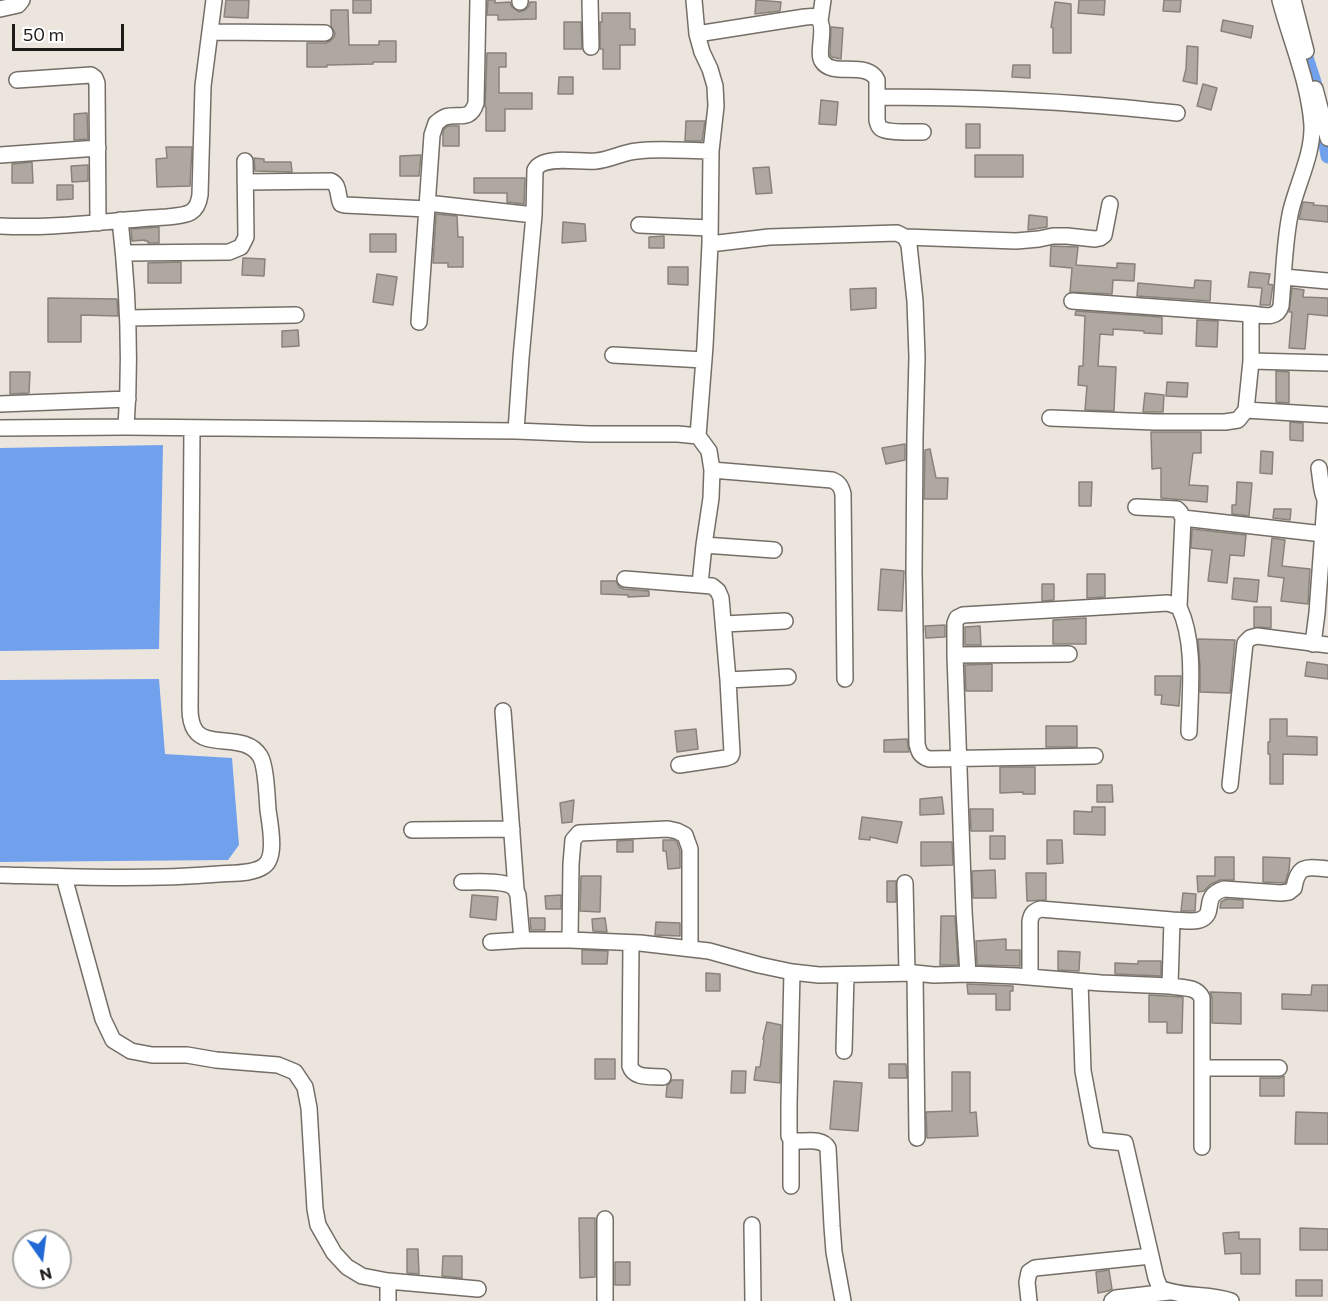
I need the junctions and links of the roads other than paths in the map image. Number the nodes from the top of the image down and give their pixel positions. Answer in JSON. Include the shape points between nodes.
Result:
{"nodes":[{"id":1,"x":22,"y":0,"type":"edge"},
{"id":2,"x":214,"y":0,"type":"edge"},
{"id":3,"x":478,"y":0,"type":"edge"},
{"id":4,"x":590,"y":0,"type":"edge"},
{"id":5,"x":694,"y":0,"type":"edge"},
{"id":6,"x":823,"y":0,"type":"edge"},
{"id":7,"x":1280,"y":0,"type":"edge"},
{"id":8,"x":1293,"y":0,"type":"edge"},
{"id":9,"x":0,"y":9,"type":"edge"},
{"id":10,"x":820,"y":21,"type":"junction"},
{"id":11,"x":211,"y":32,"type":"junction"},
{"id":12,"x":325,"y":33,"type":"dead end"},
{"id":13,"x":697,"y":34,"type":"junction"},
{"id":14,"x":591,"y":47,"type":"dead end"},
{"id":15,"x":17,"y":80,"type":"dead end"},
{"id":16,"x":877,"y":97,"type":"junction"},
{"id":17,"x":1177,"y":113,"type":"dead end"},
{"id":18,"x":922,"y":132,"type":"dead end"},
{"id":19,"x":1328,"y":138,"type":"edge"},
{"id":20,"x":98,"y":148,"type":"junction"},
{"id":21,"x":711,"y":151,"type":"junction"},
{"id":22,"x":0,"y":155,"type":"edge"},
{"id":23,"x":244,"y":161,"type":"dead end"},
{"id":24,"x":245,"y":182,"type":"junction"},
{"id":25,"x":1110,"y":204,"type":"dead end"},
{"id":26,"x":427,"y":206,"type":"junction"},
{"id":27,"x":534,"y":215,"type":"junction"},
{"id":28,"x":120,"y":220,"type":"junction"},
{"id":29,"x":98,"y":223,"type":"junction"},
{"id":30,"x":639,"y":225,"type":"dead end"},
{"id":31,"x":0,"y":226,"type":"edge"},
{"id":32,"x":710,"y":228,"type":"junction"},
{"id":33,"x":905,"y":237,"type":"junction"},
{"id":34,"x":710,"y":243,"type":"junction"},
{"id":35,"x":124,"y":253,"type":"junction"},
{"id":36,"x":1284,"y":277,"type":"junction"},
{"id":37,"x":1328,"y":281,"type":"edge"},
{"id":38,"x":1072,"y":301,"type":"dead end"},
{"id":39,"x":1251,"y":314,"type":"junction"},
{"id":40,"x":296,"y":315,"type":"dead end"},
{"id":41,"x":128,"y":318,"type":"junction"},
{"id":42,"x":418,"y":322,"type":"dead end"},
{"id":43,"x":613,"y":355,"type":"dead end"},
{"id":44,"x":704,"y":360,"type":"junction"},
{"id":45,"x":1251,"y":361,"type":"junction"},
{"id":46,"x":1328,"y":363,"type":"edge"},
{"id":47,"x":128,"y":399,"type":"junction"},
{"id":48,"x":0,"y":404,"type":"edge"},
{"id":49,"x":1246,"y":410,"type":"junction"},
{"id":50,"x":1328,"y":415,"type":"edge"},
{"id":51,"x":1050,"y":418,"type":"dead end"},
{"id":52,"x":126,"y":427,"type":"junction"},
{"id":53,"x":0,"y":428,"type":"edge"},
{"id":54,"x":192,"y":428,"type":"junction"},
{"id":55,"x":516,"y":431,"type":"junction"},
{"id":56,"x":698,"y":436,"type":"junction"},
{"id":57,"x":1319,"y":468,"type":"dead end"},
{"id":58,"x":712,"y":470,"type":"junction"},
{"id":59,"x":1327,"y":504,"type":"edge"},
{"id":60,"x":1136,"y":507,"type":"dead end"},
{"id":61,"x":1183,"y":518,"type":"junction"},
{"id":62,"x":1323,"y":534,"type":"junction"},
{"id":63,"x":704,"y":545,"type":"junction"},
{"id":64,"x":774,"y":550,"type":"dead end"},
{"id":65,"x":625,"y":579,"type":"dead end"},
{"id":66,"x":700,"y":584,"type":"junction"},
{"id":67,"x":1179,"y":607,"type":"junction"},
{"id":68,"x":785,"y":621,"type":"dead end"},
{"id":69,"x":724,"y":624,"type":"junction"},
{"id":70,"x":1320,"y":644,"type":"edge"},
{"id":71,"x":1069,"y":654,"type":"dead end"},
{"id":72,"x":955,"y":655,"type":"junction"},
{"id":73,"x":788,"y":677,"type":"dead end"},
{"id":74,"x":845,"y":679,"type":"dead end"},
{"id":75,"x":729,"y":680,"type":"junction"},
{"id":76,"x":503,"y":711,"type":"dead end"},
{"id":77,"x":1189,"y":732,"type":"dead end"},
{"id":78,"x":1095,"y":756,"type":"dead end"},
{"id":79,"x":960,"y":759,"type":"junction"},
{"id":80,"x":679,"y":765,"type":"dead end"},
{"id":81,"x":1230,"y":785,"type":"dead end"},
{"id":82,"x":512,"y":829,"type":"junction"},
{"id":83,"x":411,"y":830,"type":"dead end"},
{"id":84,"x":1328,"y":868,"type":"edge"},
{"id":85,"x":0,"y":875,"type":"edge"},
{"id":86,"x":64,"y":877,"type":"junction"},
{"id":87,"x":462,"y":882,"type":"dead end"},
{"id":88,"x":905,"y":883,"type":"dead end"},
{"id":89,"x":516,"y":889,"type":"junction"},
{"id":90,"x":1172,"y":920,"type":"junction"},
{"id":91,"x":522,"y":940,"type":"junction"},
{"id":92,"x":570,"y":940,"type":"junction"},
{"id":93,"x":491,"y":942,"type":"dead end"},
{"id":94,"x":632,"y":943,"type":"junction"},
{"id":95,"x":690,"y":949,"type":"junction"},
{"id":96,"x":792,"y":972,"type":"junction"},
{"id":97,"x":911,"y":973,"type":"junction"},
{"id":98,"x":968,"y":974,"type":"junction"},
{"id":99,"x":846,"y":975,"type":"junction"},
{"id":100,"x":1030,"y":977,"type":"junction"},
{"id":101,"x":1080,"y":982,"type":"junction"},
{"id":102,"x":1170,"y":986,"type":"junction"},
{"id":103,"x":844,"y":1051,"type":"dead end"},
{"id":104,"x":1203,"y":1068,"type":"junction"},
{"id":105,"x":1280,"y":1068,"type":"dead end"},
{"id":106,"x":663,"y":1077,"type":"dead end"},
{"id":107,"x":917,"y":1138,"type":"dead end"},
{"id":108,"x":791,"y":1139,"type":"junction"},
{"id":109,"x":1202,"y":1147,"type":"dead end"},
{"id":110,"x":791,"y":1186,"type":"dead end"},
{"id":111,"x":605,"y":1219,"type":"dead end"},
{"id":112,"x":752,"y":1225,"type":"dead end"},
{"id":113,"x":1151,"y":1256,"type":"junction"},
{"id":114,"x":388,"y":1281,"type":"junction"},
{"id":115,"x":478,"y":1289,"type":"dead end"},
{"id":116,"x":1169,"y":1292,"type":"junction"},
{"id":117,"x":388,"y":1301,"type":"edge"},
{"id":118,"x":605,"y":1301,"type":"edge"},
{"id":119,"x":753,"y":1301,"type":"edge"},
{"id":120,"x":843,"y":1301,"type":"edge"},
{"id":121,"x":1029,"y":1301,"type":"edge"},
{"id":122,"x":1112,"y":1301,"type":"edge"},
{"id":123,"x":1231,"y":1301,"type":"edge"}],
"edges":[{"from":1,"to":9,"type":"street","via":[[18,5]]},
{"from":2,"to":11,"type":"street"},
{"from":3,"to":26,"type":"street","via":[[476,103],[467,116],[445,117],[436,123]]},
{"from":4,"to":14,"type":"street"},
{"from":5,"to":13,"type":"street"},
{"from":6,"to":10,"type":"street"},
{"from":7,"to":36,"type":"street","via":[[1308,92],[1312,127],[1287,233]]},
{"from":8,"to":19,"type":"street"},
{"from":10,"to":13,"type":"street","via":[[805,17]]},
{"from":10,"to":16,"type":"street","via":[[822,62],[834,68],[874,74]]},
{"from":11,"to":12,"type":"street"},
{"from":11,"to":28,"type":"street","via":[[203,86],[199,204],[183,215]]},
{"from":13,"to":21,"type":"street","via":[[715,86]]},
{"from":15,"to":20,"type":"street","via":[[91,75],[95,78]]},
{"from":16,"to":17,"type":"street","via":[[1025,100]]},
{"from":16,"to":18,"type":"street","via":[[877,120],[882,129]]},
{"from":20,"to":22,"type":"street"},
{"from":20,"to":29,"type":"street"},
{"from":21,"to":27,"type":"street","via":[[634,151],[592,162],[543,162],[535,171]]},
{"from":21,"to":32,"type":"street"},
{"from":23,"to":24,"type":"street"},
{"from":24,"to":26,"type":"street","via":[[331,181],[337,187],[341,204]]},
{"from":24,"to":35,"type":"street","via":[[246,237],[241,247],[229,252]]},
{"from":25,"to":33,"type":"street","via":[[1104,235],[1095,239]]},
{"from":26,"to":27,"type":"street"},
{"from":26,"to":42,"type":"street"},
{"from":27,"to":55,"type":"street"},
{"from":28,"to":29,"type":"street"},
{"from":28,"to":35,"type":"street"},
{"from":29,"to":31,"type":"street"},
{"from":30,"to":32,"type":"street"},
{"from":32,"to":34,"type":"street"},
{"from":33,"to":34,"type":"street","via":[[897,233]]},
{"from":33,"to":79,"type":"street","via":[[915,300],[917,357],[917,744],[919,752],[928,759]]},
{"from":34,"to":44,"type":"street"},
{"from":35,"to":41,"type":"street"},
{"from":36,"to":37,"type":"street"},
{"from":36,"to":39,"type":"street","via":[[1280,311],[1276,315]]},
{"from":38,"to":39,"type":"street"},
{"from":39,"to":45,"type":"street"},
{"from":40,"to":41,"type":"street"},
{"from":41,"to":47,"type":"street"},
{"from":43,"to":44,"type":"street"},
{"from":44,"to":56,"type":"street"},
{"from":45,"to":46,"type":"street"},
{"from":45,"to":49,"type":"street"},
{"from":47,"to":48,"type":"street"},
{"from":47,"to":52,"type":"street"},
{"from":49,"to":50,"type":"street"},
{"from":49,"to":51,"type":"street","via":[[1238,420],[1225,422]]},
{"from":52,"to":53,"type":"street"},
{"from":52,"to":54,"type":"street"},
{"from":54,"to":55,"type":"street"},
{"from":54,"to":86,"type":"street","via":[[191,722],[195,732],[204,738],[251,746],[261,757],[271,833],[270,859],[263,867],[246,872],[181,877]]},
{"from":55,"to":56,"type":"street"},
{"from":56,"to":58,"type":"street","via":[[709,451]]},
{"from":57,"to":59,"type":"street"},
{"from":58,"to":63,"type":"street"},
{"from":58,"to":74,"type":"street","via":[[832,480],[841,487]]},
{"from":59,"to":62,"type":"street"},
{"from":60,"to":61,"type":"street","via":[[1177,509]]},
{"from":61,"to":62,"type":"street"},
{"from":61,"to":67,"type":"street"},
{"from":62,"to":70,"type":"street","via":[[1317,613]]},
{"from":63,"to":64,"type":"street"},
{"from":63,"to":66,"type":"street"},
{"from":65,"to":66,"type":"street"},
{"from":66,"to":69,"type":"street","via":[[718,591]]},
{"from":67,"to":72,"type":"street","via":[[1168,603],[963,615],[955,623]]},
{"from":67,"to":77,"type":"street","via":[[1188,634]]},
{"from":68,"to":69,"type":"street"},
{"from":69,"to":75,"type":"street"},
{"from":70,"to":81,"type":"street","via":[[1257,636],[1245,643]]},
{"from":71,"to":72,"type":"street"},
{"from":72,"to":79,"type":"street"},
{"from":73,"to":75,"type":"street"},
{"from":75,"to":80,"type":"street","via":[[731,756]]},
{"from":76,"to":82,"type":"street"},
{"from":78,"to":79,"type":"street"},
{"from":79,"to":98,"type":"street"},
{"from":82,"to":83,"type":"street"},
{"from":82,"to":89,"type":"street"},
{"from":84,"to":90,"type":"street","via":[[1303,869],[1289,892],[1216,891],[1204,918]]},
{"from":85,"to":86,"type":"street"},
{"from":86,"to":114,"type":"street","via":[[103,1018],[113,1040],[131,1051],[152,1055],[278,1065],[295,1072],[305,1087],[309,1108],[318,1226],[346,1267],[362,1276]]},
{"from":87,"to":89,"type":"street","via":[[504,884]]},
{"from":88,"to":97,"type":"street"},
{"from":89,"to":91,"type":"street"},
{"from":90,"to":100,"type":"street","via":[[1035,911],[1030,922]]},
{"from":90,"to":102,"type":"street"},
{"from":91,"to":92,"type":"street"},
{"from":91,"to":93,"type":"street"},
{"from":92,"to":94,"type":"street"},
{"from":92,"to":95,"type":"street","via":[[573,840],[579,833],[668,829],[685,835],[690,849]]},
{"from":94,"to":95,"type":"street"},
{"from":94,"to":106,"type":"street","via":[[630,1066],[636,1074]]},
{"from":95,"to":96,"type":"street"},
{"from":96,"to":99,"type":"street"},
{"from":96,"to":108,"type":"street"},
{"from":97,"to":98,"type":"street"},
{"from":97,"to":99,"type":"street"},
{"from":97,"to":107,"type":"street"},
{"from":98,"to":100,"type":"street"},
{"from":99,"to":103,"type":"street"},
{"from":100,"to":101,"type":"street"},
{"from":101,"to":102,"type":"street"},
{"from":101,"to":113,"type":"street","via":[[1083,1071],[1096,1140],[1125,1143]]},
{"from":102,"to":104,"type":"street","via":[[1194,989],[1203,998]]},
{"from":104,"to":105,"type":"street"},
{"from":104,"to":109,"type":"street"},
{"from":108,"to":110,"type":"street"},
{"from":108,"to":120,"type":"street","via":[[821,1141],[828,1148],[834,1252]]},
{"from":111,"to":118,"type":"street"},
{"from":112,"to":119,"type":"street"},
{"from":113,"to":116,"type":"street","via":[[1160,1288]]},
{"from":113,"to":121,"type":"street","via":[[1035,1269],[1029,1272],[1027,1282]]},
{"from":114,"to":115,"type":"street"},
{"from":114,"to":117,"type":"street"},
{"from":116,"to":122,"type":"street"},
{"from":116,"to":123,"type":"street"}]}
